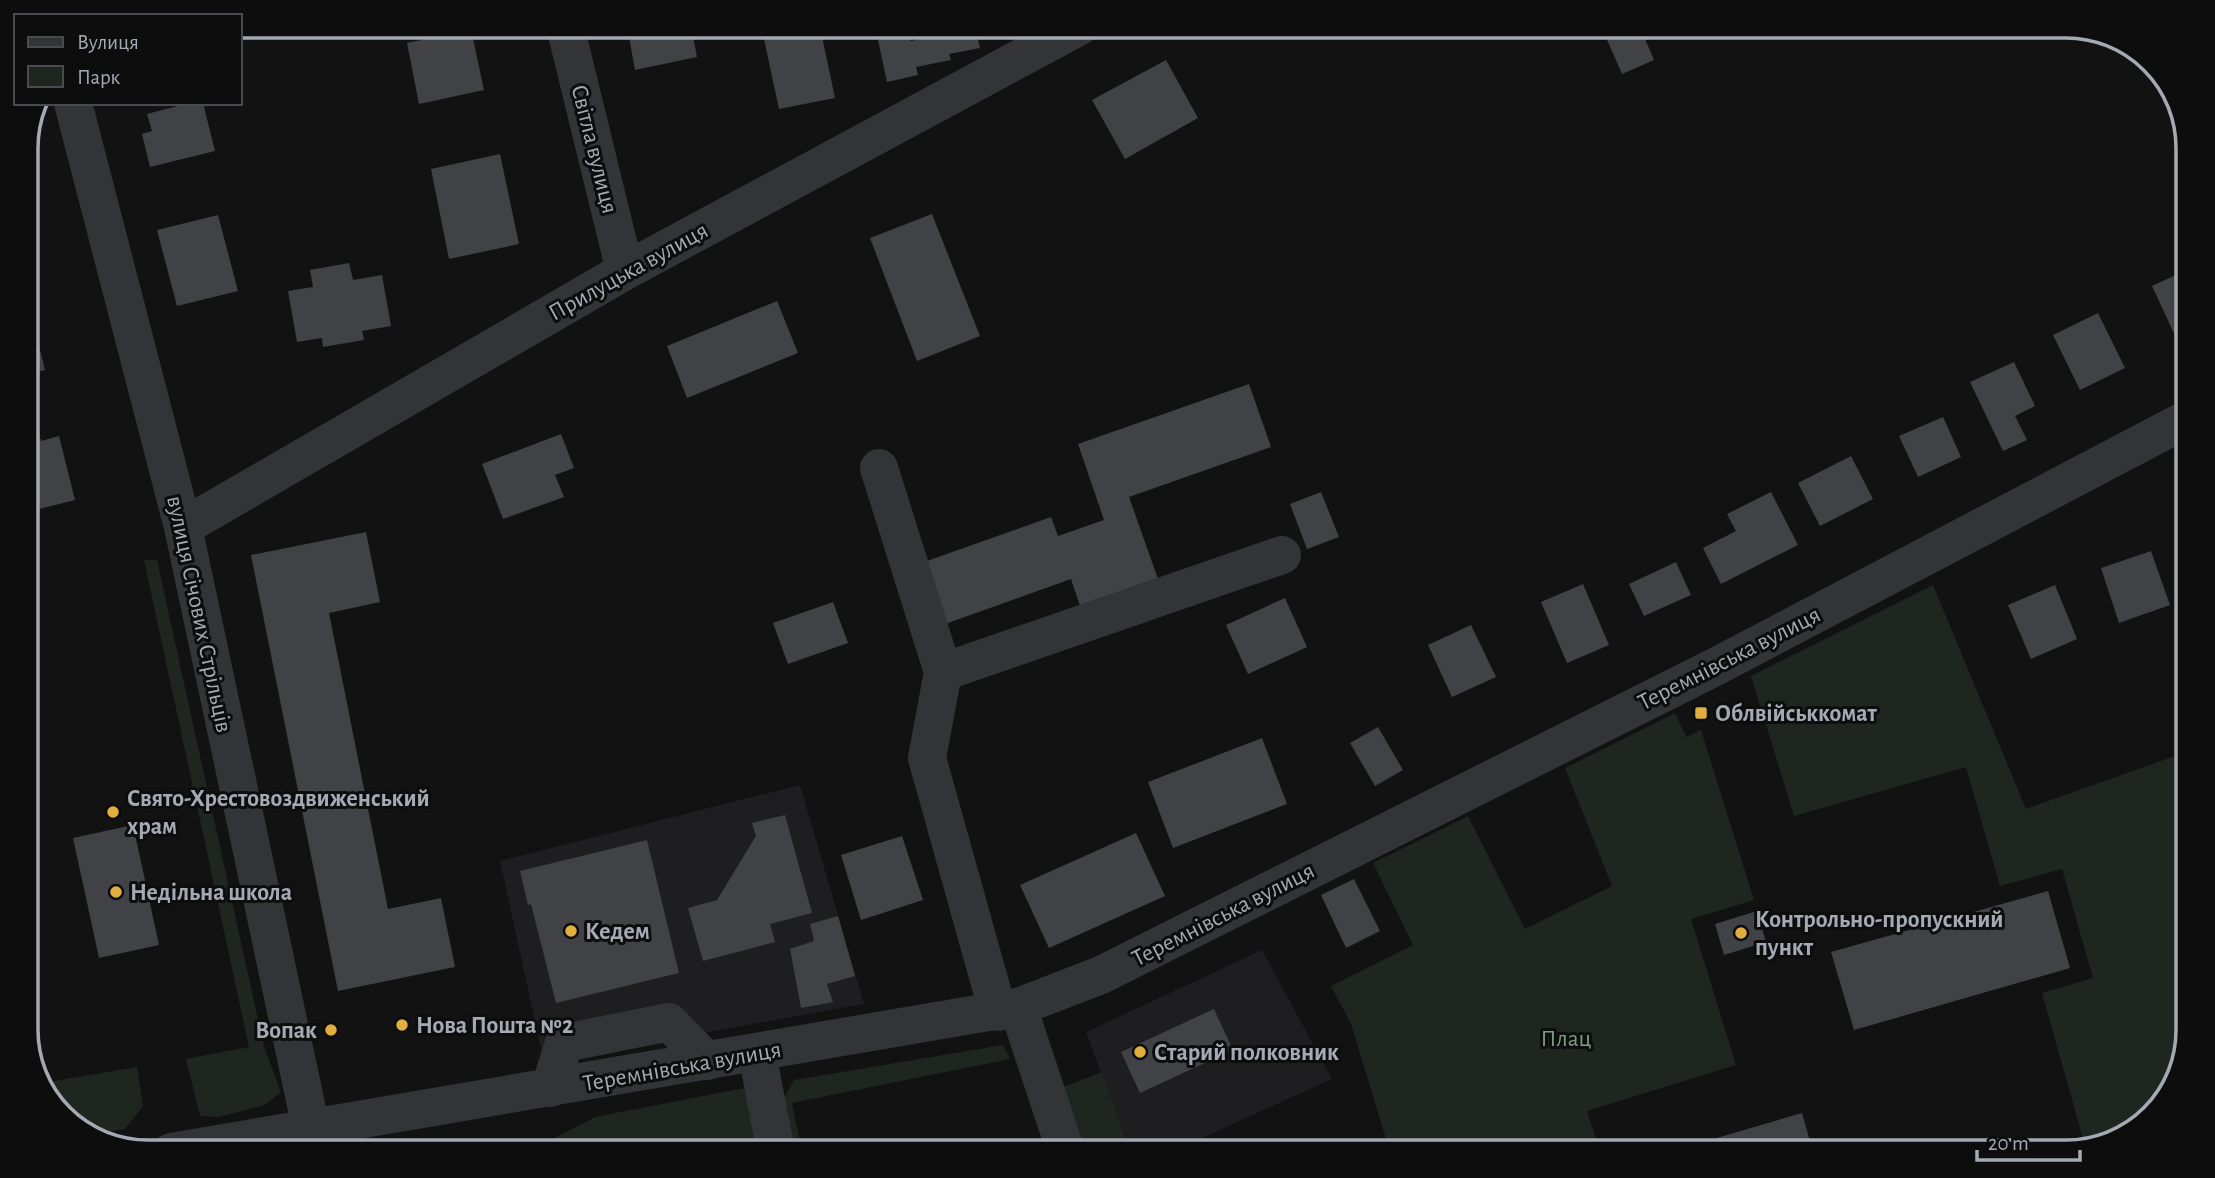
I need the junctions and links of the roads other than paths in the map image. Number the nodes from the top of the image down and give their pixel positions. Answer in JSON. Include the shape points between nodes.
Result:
{"nodes":[{"id":1,"x":568,"y":38,"type":"edge"},
{"id":2,"x":1055,"y":38,"type":"edge"},
{"id":3,"x":74,"y":105,"type":"edge"},
{"id":4,"x":625,"y":271,"type":"junction"},
{"id":5,"x":2176,"y":425,"type":"edge"},
{"id":6,"x":879,"y":468,"type":"dead end"},
{"id":7,"x":183,"y":527,"type":"junction"},
{"id":8,"x":1282,"y":555,"type":"dead end"},
{"id":9,"x":943,"y":672,"type":"junction"},
{"id":10,"x":1008,"y":1010,"type":"junction"},
{"id":11,"x":757,"y":1053,"type":"junction"},
{"id":12,"x":318,"y":1140,"type":"edge"},
{"id":13,"x":774,"y":1140,"type":"edge"},
{"id":14,"x":1061,"y":1140,"type":"edge"}],
"edges":[{"from":1,"to":4,"type":"street","name":"Світла вулиця"},
{"from":2,"to":4,"type":"street","name":"Прилуцька вулиця"},
{"from":3,"to":7,"type":"street","name":"вулиця Січових Стрільців"},
{"from":4,"to":7,"type":"street","name":"Прилуцька вулиця"},
{"from":5,"to":10,"type":"street","name":"Теремнівська вулиця","via":[[1715,667],[1101,975]]},
{"from":6,"to":9,"type":"street"},
{"from":7,"to":12,"type":"street","name":"вулиця Січових Стрільців"},
{"from":8,"to":9,"type":"street"},
{"from":9,"to":10,"type":"street","via":[[927,758]]},
{"from":10,"to":11,"type":"street","name":"Теремнівська вулиця"},
{"from":10,"to":14,"type":"street"},
{"from":11,"to":12,"type":"street","name":"Теремнівська вулиця","via":[[550,1088]]},
{"from":11,"to":13,"type":"street"}]}
